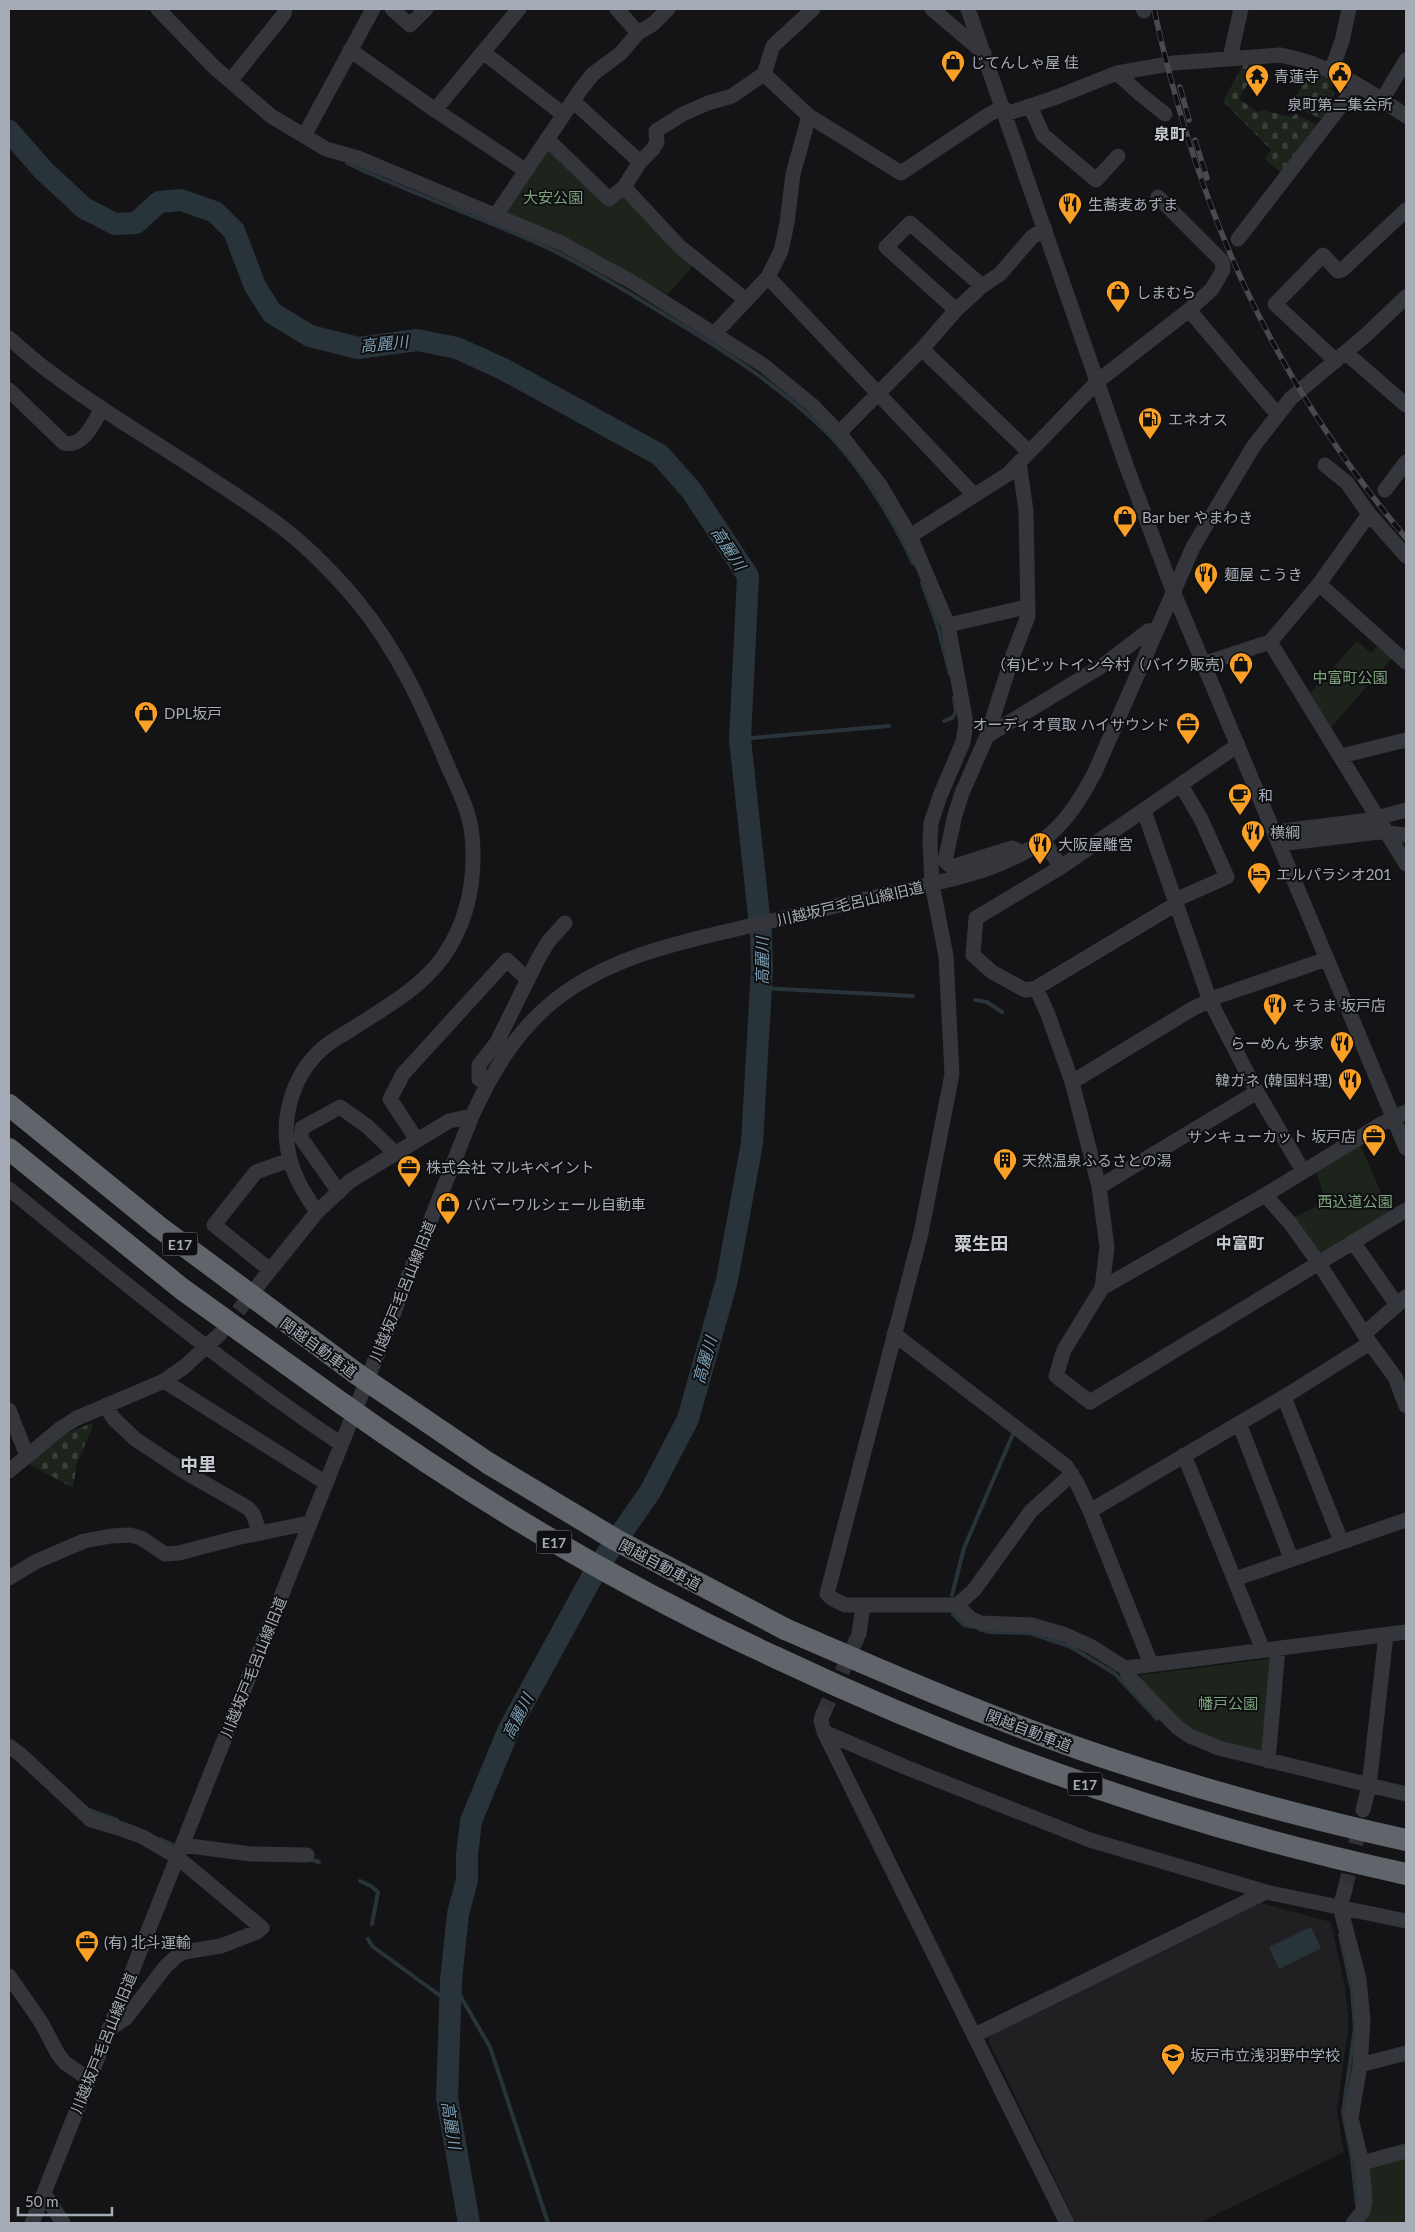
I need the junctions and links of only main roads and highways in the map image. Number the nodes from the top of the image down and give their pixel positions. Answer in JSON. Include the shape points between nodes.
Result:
{"nodes":[{"id":1,"x":9,"y":1105,"type":"edge"},
{"id":2,"x":9,"y":1148,"type":"edge"},
{"id":3,"x":9,"y":1160,"type":"edge"},
{"id":4,"x":62,"y":1193,"type":"junction"},
{"id":5,"x":1406,"y":1840,"type":"edge"},
{"id":6,"x":1406,"y":1874,"type":"edge"}],
"edges":[{"from":1,"to":5,"type":"highway","name":"関越自動車道","number":"E17","bridge":true,"via":[[158,1228],[357,1374],[488,1463],[616,1540],[785,1629],[937,1695],[1086,1751],[1300,1815]]},
{"from":2,"to":4,"type":"highway","name":"関越自動車道","number":"E17"},
{"from":3,"to":4,"type":"highway","via":[[36,1180]]},
{"from":4,"to":6,"type":"highway","name":"関越自動車道","number":"E17","bridge":true,"via":[[182,1289],[397,1443],[556,1543],[704,1625],[921,1723],[1084,1783],[1279,1844]]}]}
